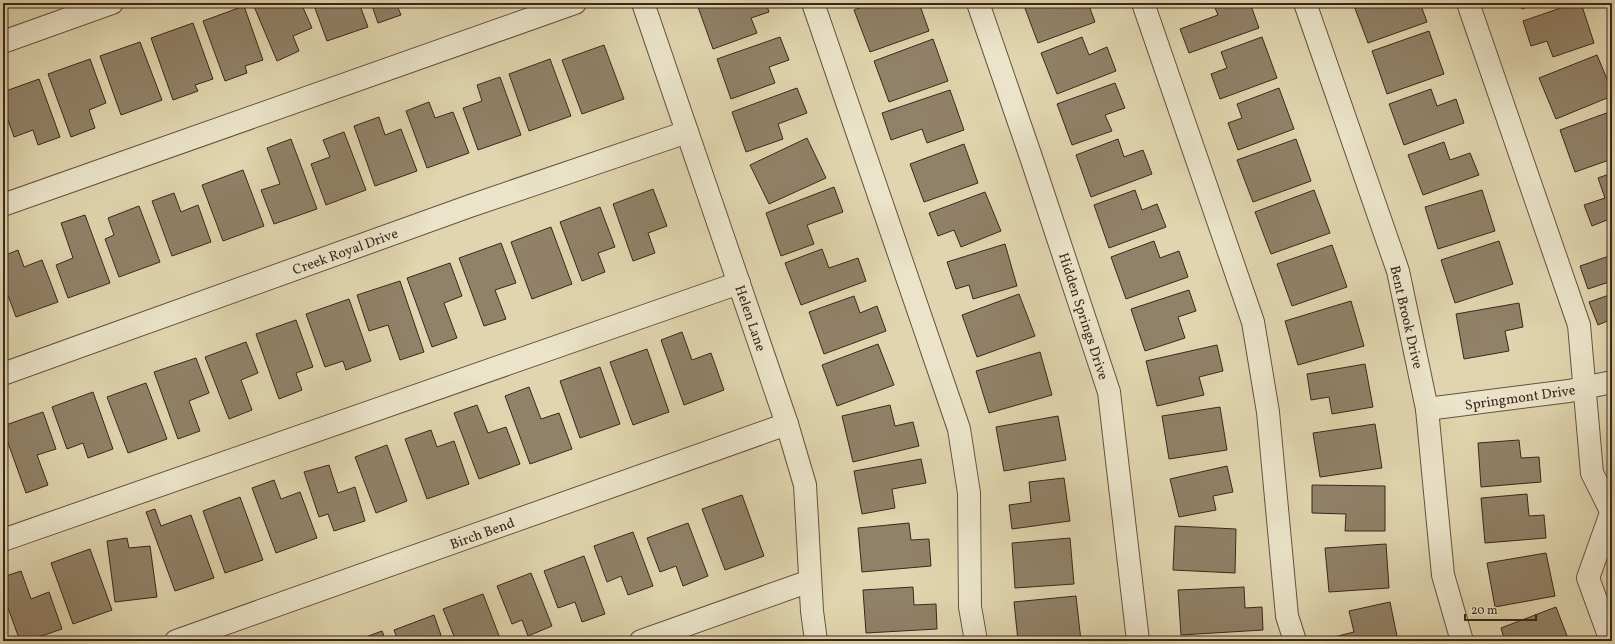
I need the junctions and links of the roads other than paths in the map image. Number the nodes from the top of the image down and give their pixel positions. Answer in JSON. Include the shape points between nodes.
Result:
{"nodes":[{"id":1,"x":112,"y":3,"type":"edge"},
{"id":2,"x":574,"y":3,"type":"edge"},
{"id":3,"x":643,"y":3,"type":"edge"},
{"id":4,"x":812,"y":3,"type":"edge"},
{"id":5,"x":978,"y":3,"type":"edge"},
{"id":6,"x":1143,"y":3,"type":"edge"},
{"id":7,"x":1305,"y":3,"type":"edge"},
{"id":8,"x":1468,"y":3,"type":"edge"},
{"id":9,"x":3,"y":42,"type":"edge"},
{"id":10,"x":687,"y":132,"type":"junction"},
{"id":11,"x":3,"y":205,"type":"edge"},
{"id":12,"x":739,"y":283,"type":"junction"},
{"id":13,"x":3,"y":374,"type":"edge"},
{"id":14,"x":1612,"y":382,"type":"edge"},
{"id":15,"x":1585,"y":387,"type":"junction"},
{"id":16,"x":1427,"y":409,"type":"junction"},
{"id":17,"x":787,"y":424,"type":"junction"},
{"id":18,"x":1611,"y":513,"type":"edge"},
{"id":19,"x":3,"y":540,"type":"edge"},
{"id":20,"x":810,"y":581,"type":"junction"},
{"id":21,"x":176,"y":641,"type":"edge"},
{"id":22,"x":641,"y":641,"type":"edge"},
{"id":23,"x":816,"y":641,"type":"edge"},
{"id":24,"x":976,"y":641,"type":"edge"},
{"id":25,"x":1138,"y":641,"type":"edge"},
{"id":26,"x":1295,"y":641,"type":"edge"},
{"id":27,"x":1462,"y":641,"type":"edge"},
{"id":28,"x":1611,"y":641,"type":"edge"}],
"edges":[{"from":1,"to":9,"type":"street"},
{"from":2,"to":11,"type":"street"},
{"from":3,"to":10,"type":"street","name":"Helen Lane"},
{"from":4,"to":24,"type":"street","via":[[959,429],[968,493],[970,607]]},
{"from":5,"to":25,"type":"street","name":"Hidden Springs Drive","via":[[1109,392]]},
{"from":6,"to":26,"type":"street","via":[[1253,322],[1268,412],[1287,616]]},
{"from":7,"to":16,"type":"street","name":"Bent Brook Drive","via":[[1398,271]]},
{"from":8,"to":15,"type":"street","via":[[1579,325]]},
{"from":10,"to":12,"type":"street","name":"Helen Lane"},
{"from":10,"to":13,"type":"street","name":"Creek Royal Drive","via":[[470,206]]},
{"from":12,"to":17,"type":"street","name":"Helen Lane"},
{"from":12,"to":19,"type":"street"},
{"from":14,"to":15,"type":"street","name":"Springmont Drive"},
{"from":15,"to":16,"type":"street","name":"Springmont Drive"},
{"from":15,"to":18,"type":"street","via":[[1592,473]]},
{"from":16,"to":27,"type":"street","name":"Bent Brook Drive","via":[[1443,575]]},
{"from":17,"to":20,"type":"street","name":"Helen Lane","via":[[805,484]]},
{"from":17,"to":21,"type":"street","name":"Birch Bend"},
{"from":18,"to":28,"type":"street","via":[[1588,578]]},
{"from":20,"to":22,"type":"street"},
{"from":20,"to":23,"type":"street","name":"Helen Lane"}]}
